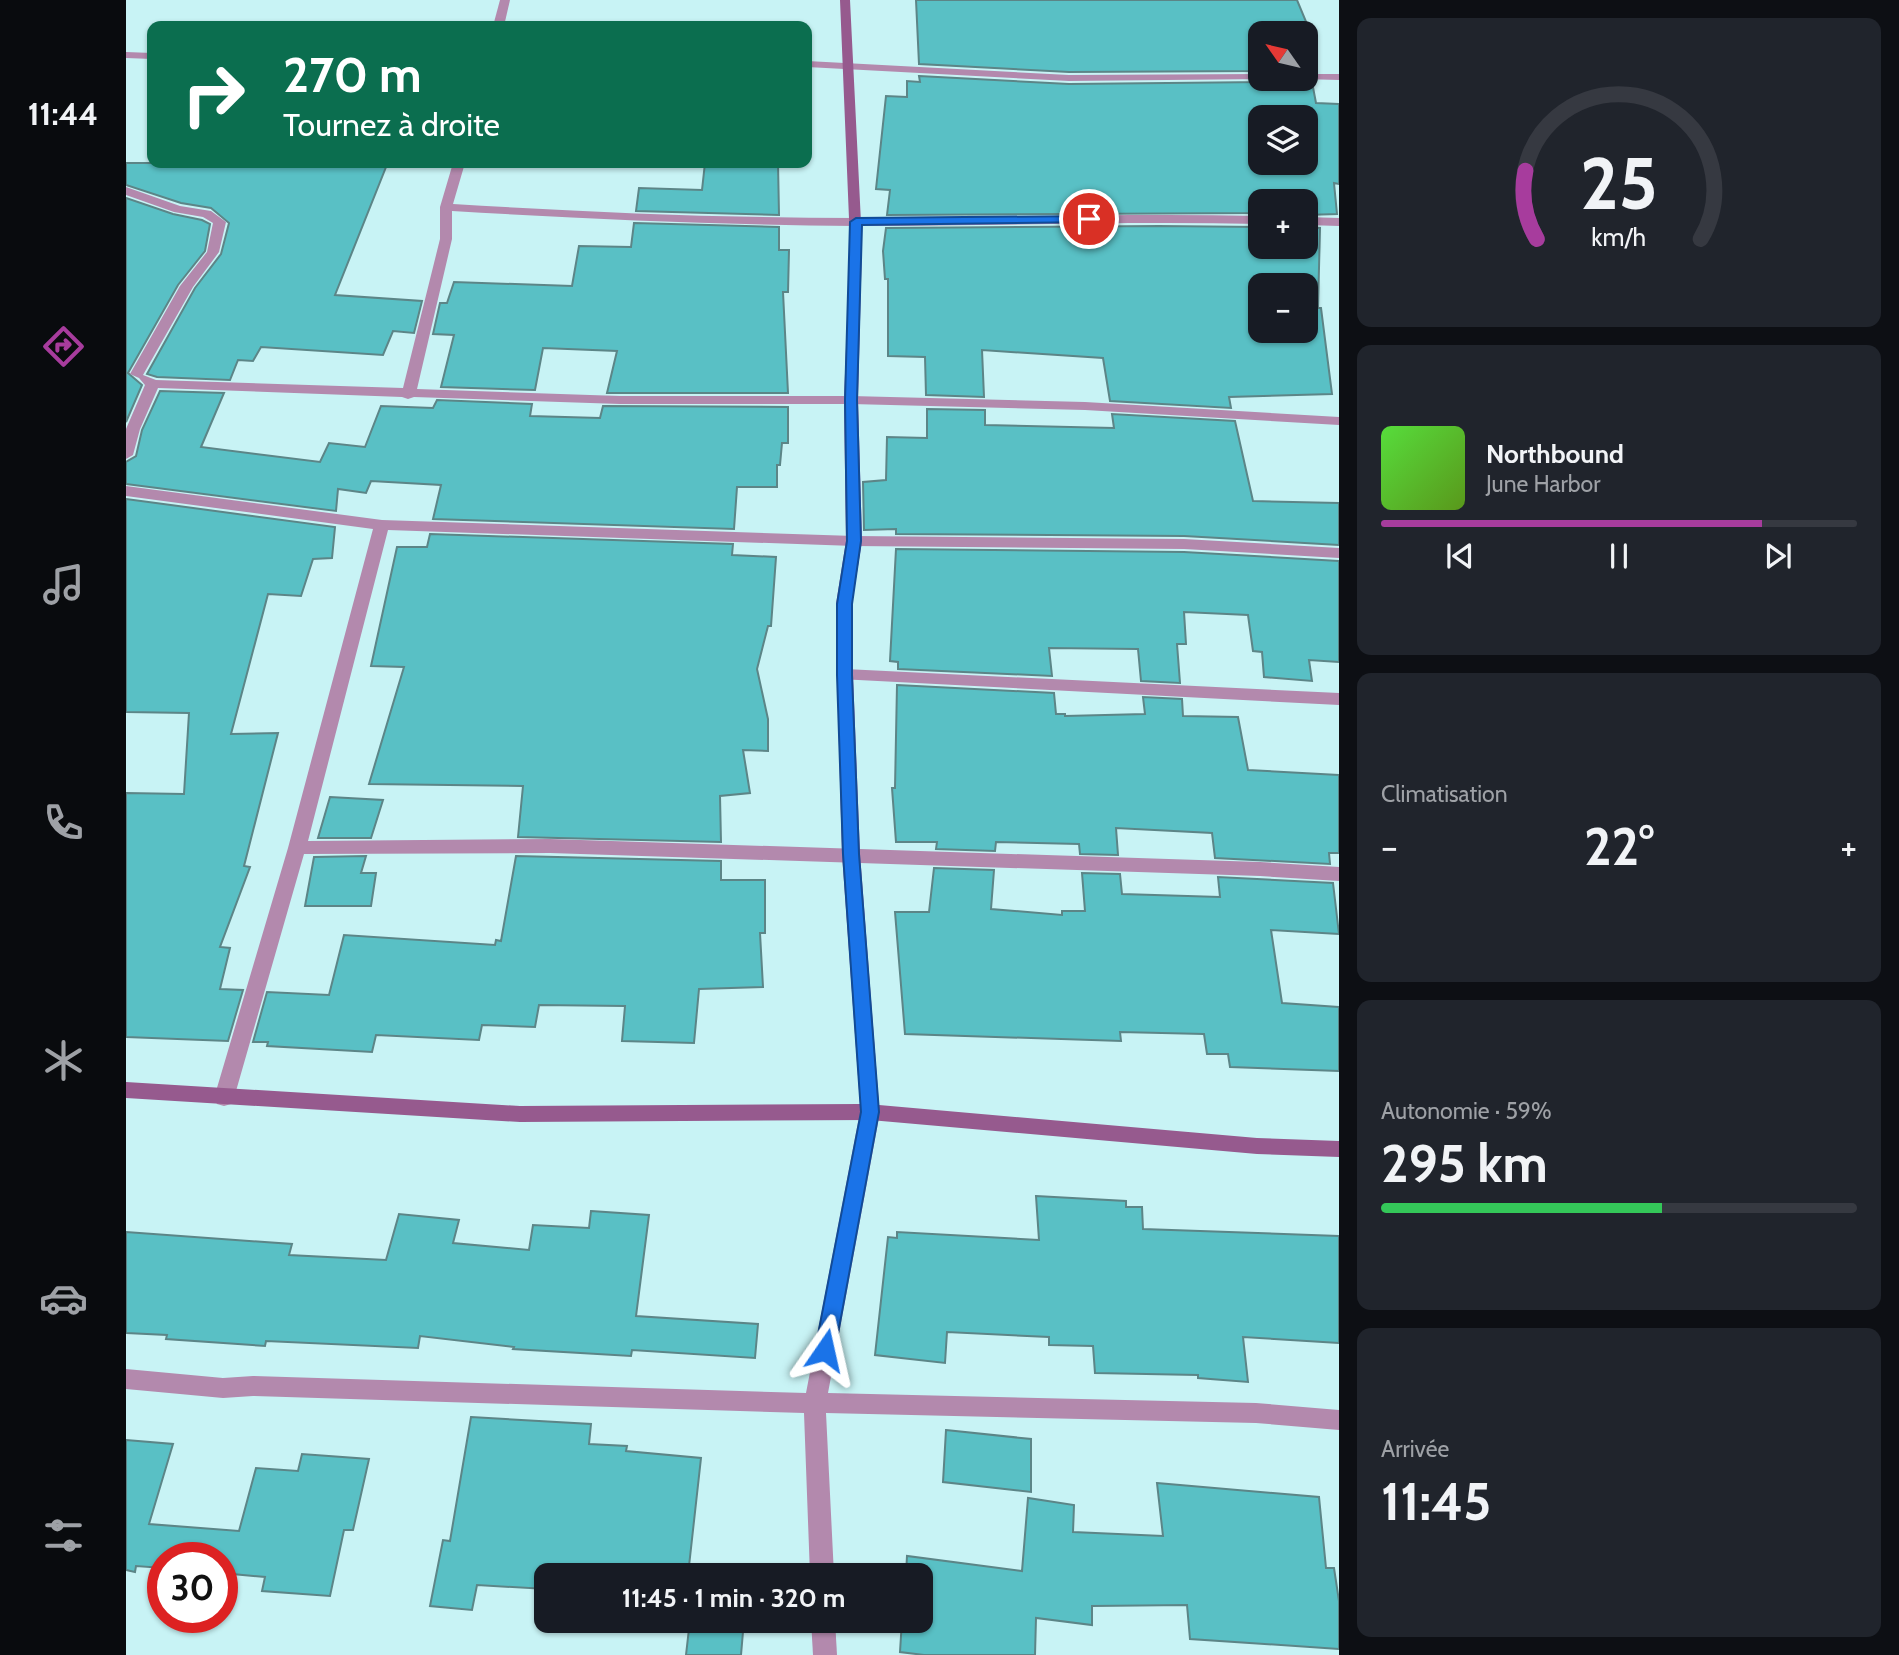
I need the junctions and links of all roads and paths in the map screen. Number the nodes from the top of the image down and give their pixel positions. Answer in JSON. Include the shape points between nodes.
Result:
{"nodes":[{"id":1,"x":505,"y":0,"type":"edge"},
{"id":2,"x":845,"y":0,"type":"edge"},
{"id":3,"x":499,"y":21,"type":"edge"},
{"id":4,"x":126,"y":55,"type":"edge"},
{"id":5,"x":147,"y":56,"type":"edge"},
{"id":6,"x":812,"y":64,"type":"edge"},
{"id":7,"x":847,"y":64,"type":"junction"},
{"id":8,"x":1248,"y":77,"type":"edge"},
{"id":9,"x":1318,"y":77,"type":"edge"},
{"id":10,"x":1339,"y":77,"type":"edge"},
{"id":11,"x":458,"y":168,"type":"edge"},
{"id":12,"x":126,"y":191,"type":"edge"},
{"id":13,"x":446,"y":207,"type":"junction"},
{"id":14,"x":1248,"y":220,"type":"edge"},
{"id":15,"x":1318,"y":221,"type":"edge"},
{"id":16,"x":856,"y":222,"type":"junction"},
{"id":17,"x":1339,"y":222,"type":"edge"},
{"id":18,"x":131,"y":373,"type":"edge"},
{"id":19,"x":153,"y":384,"type":"junction"},
{"id":20,"x":408,"y":395,"type":"junction"},
{"id":21,"x":851,"y":400,"type":"junction"},
{"id":22,"x":1339,"y":421,"type":"edge"},
{"id":23,"x":126,"y":455,"type":"edge"},
{"id":24,"x":126,"y":491,"type":"edge"},
{"id":25,"x":382,"y":525,"type":"junction"},
{"id":26,"x":854,"y":541,"type":"junction"},
{"id":27,"x":1339,"y":553,"type":"edge"},
{"id":28,"x":845,"y":675,"type":"junction"},
{"id":29,"x":1339,"y":699,"type":"edge"},
{"id":30,"x":298,"y":848,"type":"junction"},
{"id":31,"x":851,"y":854,"type":"junction"},
{"id":32,"x":1339,"y":874,"type":"edge"},
{"id":33,"x":126,"y":1090,"type":"edge"},
{"id":34,"x":224,"y":1098,"type":"junction"},
{"id":35,"x":870,"y":1112,"type":"junction"},
{"id":36,"x":1339,"y":1149,"type":"edge"},
{"id":37,"x":126,"y":1379,"type":"edge"},
{"id":38,"x":816,"y":1403,"type":"junction"},
{"id":39,"x":1339,"y":1420,"type":"edge"},
{"id":40,"x":822,"y":1563,"type":"edge"},
{"id":41,"x":824,"y":1633,"type":"edge"},
{"id":42,"x":825,"y":1655,"type":"edge"}],
"edges":[{"from":1,"to":3,"type":"street"},
{"from":2,"to":7,"type":"street"},
{"from":4,"to":5,"type":"street"},
{"from":6,"to":7,"type":"street"},
{"from":7,"to":8,"type":"street","via":[[1069,78]]},
{"from":7,"to":16,"type":"street"},
{"from":9,"to":10,"type":"street"},
{"from":11,"to":13,"type":"street"},
{"from":12,"to":18,"type":"street","via":[[207,214],[220,222],[214,252]]},
{"from":13,"to":16,"type":"street","via":[[614,217]]},
{"from":13,"to":20,"type":"street","via":[[446,239]]},
{"from":14,"to":16,"type":"street"},
{"from":15,"to":17,"type":"street"},
{"from":16,"to":21,"type":"street"},
{"from":18,"to":19,"type":"street"},
{"from":19,"to":20,"type":"street"},
{"from":19,"to":23,"type":"street"},
{"from":20,"to":21,"type":"street"},
{"from":21,"to":22,"type":"street","via":[[1085,406]]},
{"from":21,"to":26,"type":"street"},
{"from":24,"to":25,"type":"street"},
{"from":25,"to":26,"type":"street"},
{"from":25,"to":30,"type":"street"},
{"from":26,"to":27,"type":"street","via":[[1184,544]]},
{"from":26,"to":28,"type":"street","via":[[844,604]]},
{"from":28,"to":29,"type":"street"},
{"from":28,"to":31,"type":"street"},
{"from":30,"to":31,"type":"street","via":[[550,846]]},
{"from":30,"to":34,"type":"street"},
{"from":31,"to":32,"type":"street"},
{"from":31,"to":35,"type":"street"},
{"from":33,"to":34,"type":"street"},
{"from":34,"to":35,"type":"street","via":[[520,1114]]},
{"from":35,"to":36,"type":"street","via":[[1256,1146]]},
{"from":35,"to":38,"type":"street"},
{"from":37,"to":38,"type":"street","via":[[223,1388],[253,1385]]},
{"from":38,"to":39,"type":"street","via":[[1256,1413]]},
{"from":38,"to":40,"type":"street"},
{"from":41,"to":42,"type":"street"}]}
